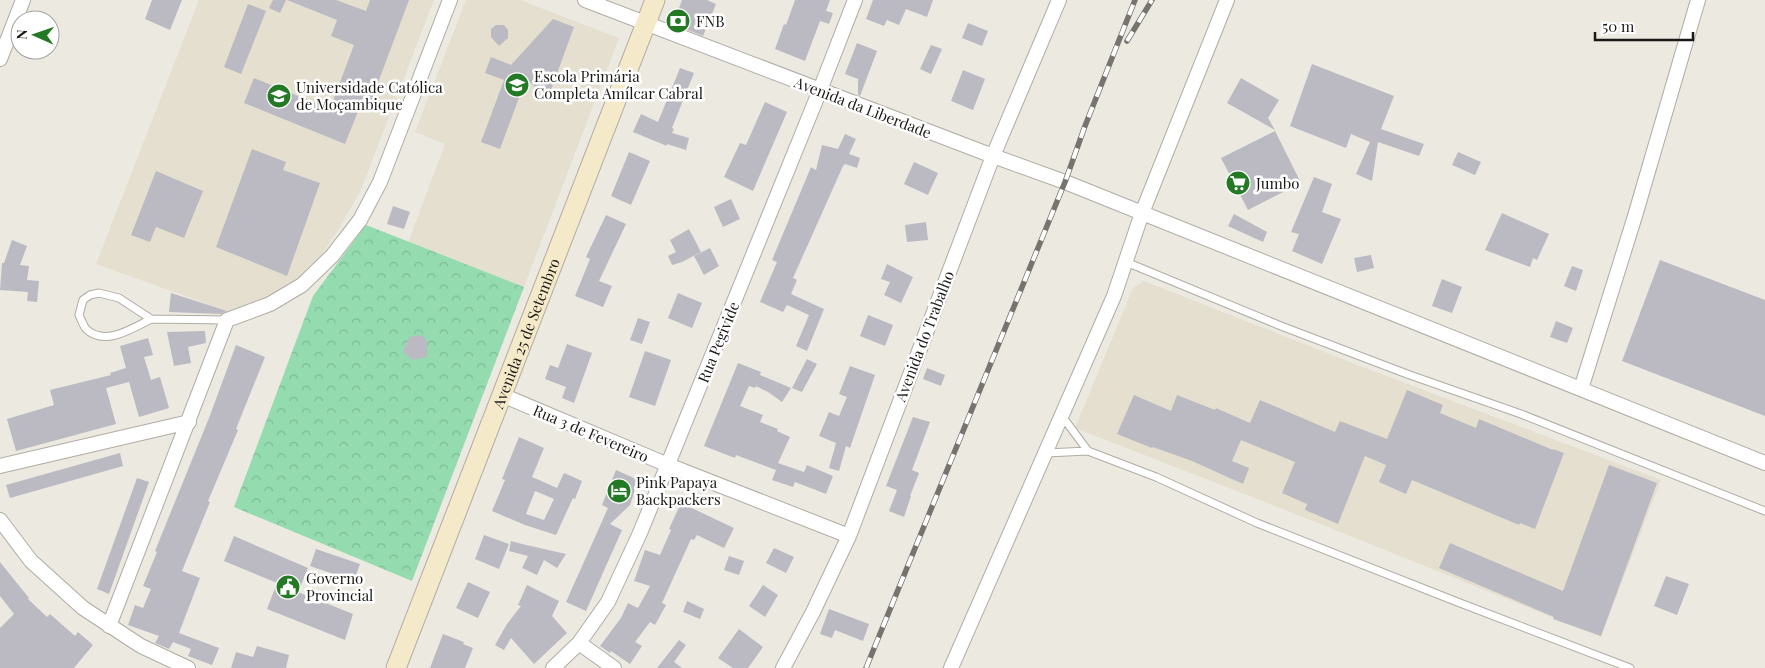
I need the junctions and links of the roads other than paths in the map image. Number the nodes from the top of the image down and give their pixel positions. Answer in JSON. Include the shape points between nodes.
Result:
{"nodes":[{"id":1,"x":23,"y":0,"type":"edge"},
{"id":2,"x":450,"y":0,"type":"edge"},
{"id":3,"x":585,"y":0,"type":"edge"},
{"id":4,"x":655,"y":0,"type":"edge"},
{"id":5,"x":854,"y":0,"type":"edge"},
{"id":6,"x":1059,"y":0,"type":"edge"},
{"id":7,"x":1227,"y":0,"type":"edge"},
{"id":8,"x":1698,"y":0,"type":"edge"},
{"id":9,"x":646,"y":24,"type":"junction"},
{"id":10,"x":0,"y":60,"type":"edge"},
{"id":11,"x":820,"y":90,"type":"junction"},
{"id":12,"x":992,"y":156,"type":"junction"},
{"id":13,"x":1142,"y":213,"type":"junction"},
{"id":14,"x":1126,"y":262,"type":"junction"},
{"id":15,"x":152,"y":319,"type":"junction"},
{"id":16,"x":227,"y":320,"type":"junction"},
{"id":17,"x":1581,"y":389,"type":"junction"},
{"id":18,"x":502,"y":395,"type":"junction"},
{"id":19,"x":1062,"y":416,"type":"junction"},
{"id":20,"x":189,"y":422,"type":"junction"},
{"id":21,"x":1088,"y":451,"type":"junction"},
{"id":22,"x":1046,"y":453,"type":"junction"},
{"id":23,"x":1765,"y":463,"type":"edge"},
{"id":24,"x":668,"y":465,"type":"junction"},
{"id":25,"x":0,"y":466,"type":"edge"},
{"id":26,"x":1765,"y":512,"type":"edge"},
{"id":27,"x":0,"y":520,"type":"edge"},
{"id":28,"x":849,"y":536,"type":"junction"},
{"id":29,"x":109,"y":626,"type":"junction"},
{"id":30,"x":579,"y":643,"type":"junction"},
{"id":31,"x":188,"y":668,"type":"edge"},
{"id":32,"x":396,"y":668,"type":"edge"},
{"id":33,"x":553,"y":668,"type":"edge"},
{"id":34,"x":614,"y":668,"type":"edge"},
{"id":35,"x":783,"y":668,"type":"edge"},
{"id":36,"x":951,"y":668,"type":"edge"},
{"id":37,"x":1630,"y":668,"type":"edge"}],
"edges":[{"from":1,"to":10,"type":"street"},
{"from":2,"to":16,"type":"street","via":[[380,182],[360,220],[332,256],[302,285],[270,304]]},
{"from":3,"to":9,"type":"street","name":"Avenida da Liberdade"},
{"from":4,"to":9,"type":"street","name":"Avenida 25 de Setembro"},
{"from":5,"to":11,"type":"street","name":"Rua Pegivide"},
{"from":6,"to":12,"type":"street","name":"Avenida do Trabalho"},
{"from":7,"to":13,"type":"street"},
{"from":8,"to":17,"type":"street","via":[[1636,216]]},
{"from":9,"to":11,"type":"street","name":"Avenida da Liberdade"},
{"from":9,"to":18,"type":"street","name":"Avenida 25 de Setembro"},
{"from":11,"to":12,"type":"street","name":"Avenida da Liberdade"},
{"from":11,"to":24,"type":"street","name":"Rua Pegivide"},
{"from":12,"to":13,"type":"street","name":"Avenida da Liberdade"},
{"from":12,"to":28,"type":"street","name":"Avenida do Trabalho"},
{"from":13,"to":14,"type":"street"},
{"from":13,"to":17,"type":"street","name":"Avenida da Liberdade"},
{"from":14,"to":19,"type":"street"},
{"from":14,"to":26,"type":"lane","via":[[1281,326],[1521,414]]},
{"from":15,"to":15,"type":"lane","via":[[119,298],[99,293],[83,300],[79,315],[87,329],[101,336],[120,334]]},
{"from":15,"to":16,"type":"lane"},
{"from":16,"to":20,"type":"street"},
{"from":17,"to":23,"type":"street","name":"Avenida da Liberdade"},
{"from":18,"to":24,"type":"street","name":"Rua 3 de Fevereiro"},
{"from":18,"to":32,"type":"street","name":"Avenida 25 de Setembro"},
{"from":19,"to":21,"type":"lane"},
{"from":19,"to":22,"type":"street"},
{"from":20,"to":25,"type":"street"},
{"from":20,"to":29,"type":"street"},
{"from":21,"to":22,"type":"lane"},
{"from":21,"to":37,"type":"lane","via":[[1156,477],[1258,523]]},
{"from":22,"to":36,"type":"street"},
{"from":24,"to":28,"type":"street","name":"Rua 3 de Fevereiro"},
{"from":24,"to":30,"type":"street","name":"Rua Pegivide","via":[[608,602]]},
{"from":27,"to":29,"type":"street","via":[[31,561],[83,608]]},
{"from":28,"to":35,"type":"street","name":"Avenida do Trabalho"},
{"from":29,"to":31,"type":"street","via":[[141,646]]},
{"from":30,"to":33,"type":"street","name":"Rua Pegivide"},
{"from":30,"to":34,"type":"street"}]}
